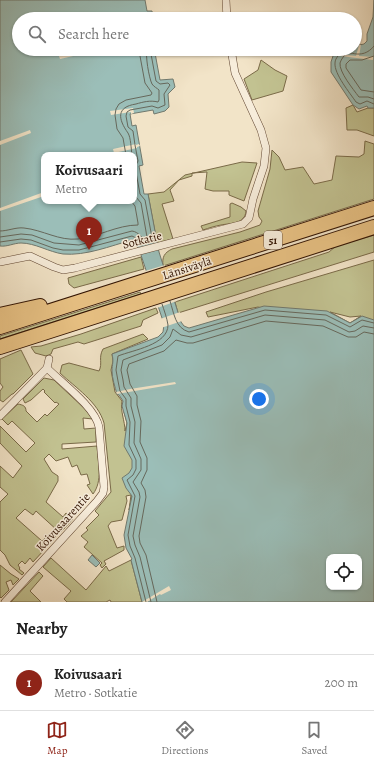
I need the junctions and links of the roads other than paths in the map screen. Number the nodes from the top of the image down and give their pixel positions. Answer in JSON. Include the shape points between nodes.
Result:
{"nodes":[{"id":1,"x":226,"y":0,"type":"edge"},
{"id":2,"x":227,"y":12,"type":"edge"},
{"id":3,"x":232,"y":56,"type":"edge"},
{"id":4,"x":374,"y":208,"type":"edge"},
{"id":5,"x":374,"y":227,"type":"edge"},
{"id":6,"x":0,"y":262,"type":"edge"},
{"id":7,"x":112,"y":292,"type":"junction"},
{"id":8,"x":0,"y":315,"type":"edge"},
{"id":9,"x":0,"y":327,"type":"edge"},
{"id":10,"x":0,"y":347,"type":"edge"},
{"id":11,"x":49,"y":359,"type":"dead end"},
{"id":12,"x":47,"y":368,"type":"junction"},
{"id":13,"x":0,"y":416,"type":"edge"},
{"id":14,"x":5,"y":602,"type":"edge"}],
"edges":[{"from":1,"to":2,"type":"street"},
{"from":3,"to":6,"type":"street","name":"Sotkatie","via":[[236,73],[261,130],[266,148],[264,166],[249,218],[243,224],[75,268],[62,270],[30,256]]},
{"from":4,"to":7,"type":"highway","name":"Länsiväylä","number":"51"},
{"from":5,"to":10,"type":"highway","name":"Länsiväylä","number":"51"},
{"from":7,"to":8,"type":"highway","via":[[79,294],[35,308]]},
{"from":7,"to":9,"type":"highway","name":"Länsiväylä","number":"51"},
{"from":11,"to":12,"type":"street"},
{"from":12,"to":13,"type":"street"},
{"from":12,"to":14,"type":"street","name":"Koivusaarentie","via":[[97,418],[103,493]]}]}
